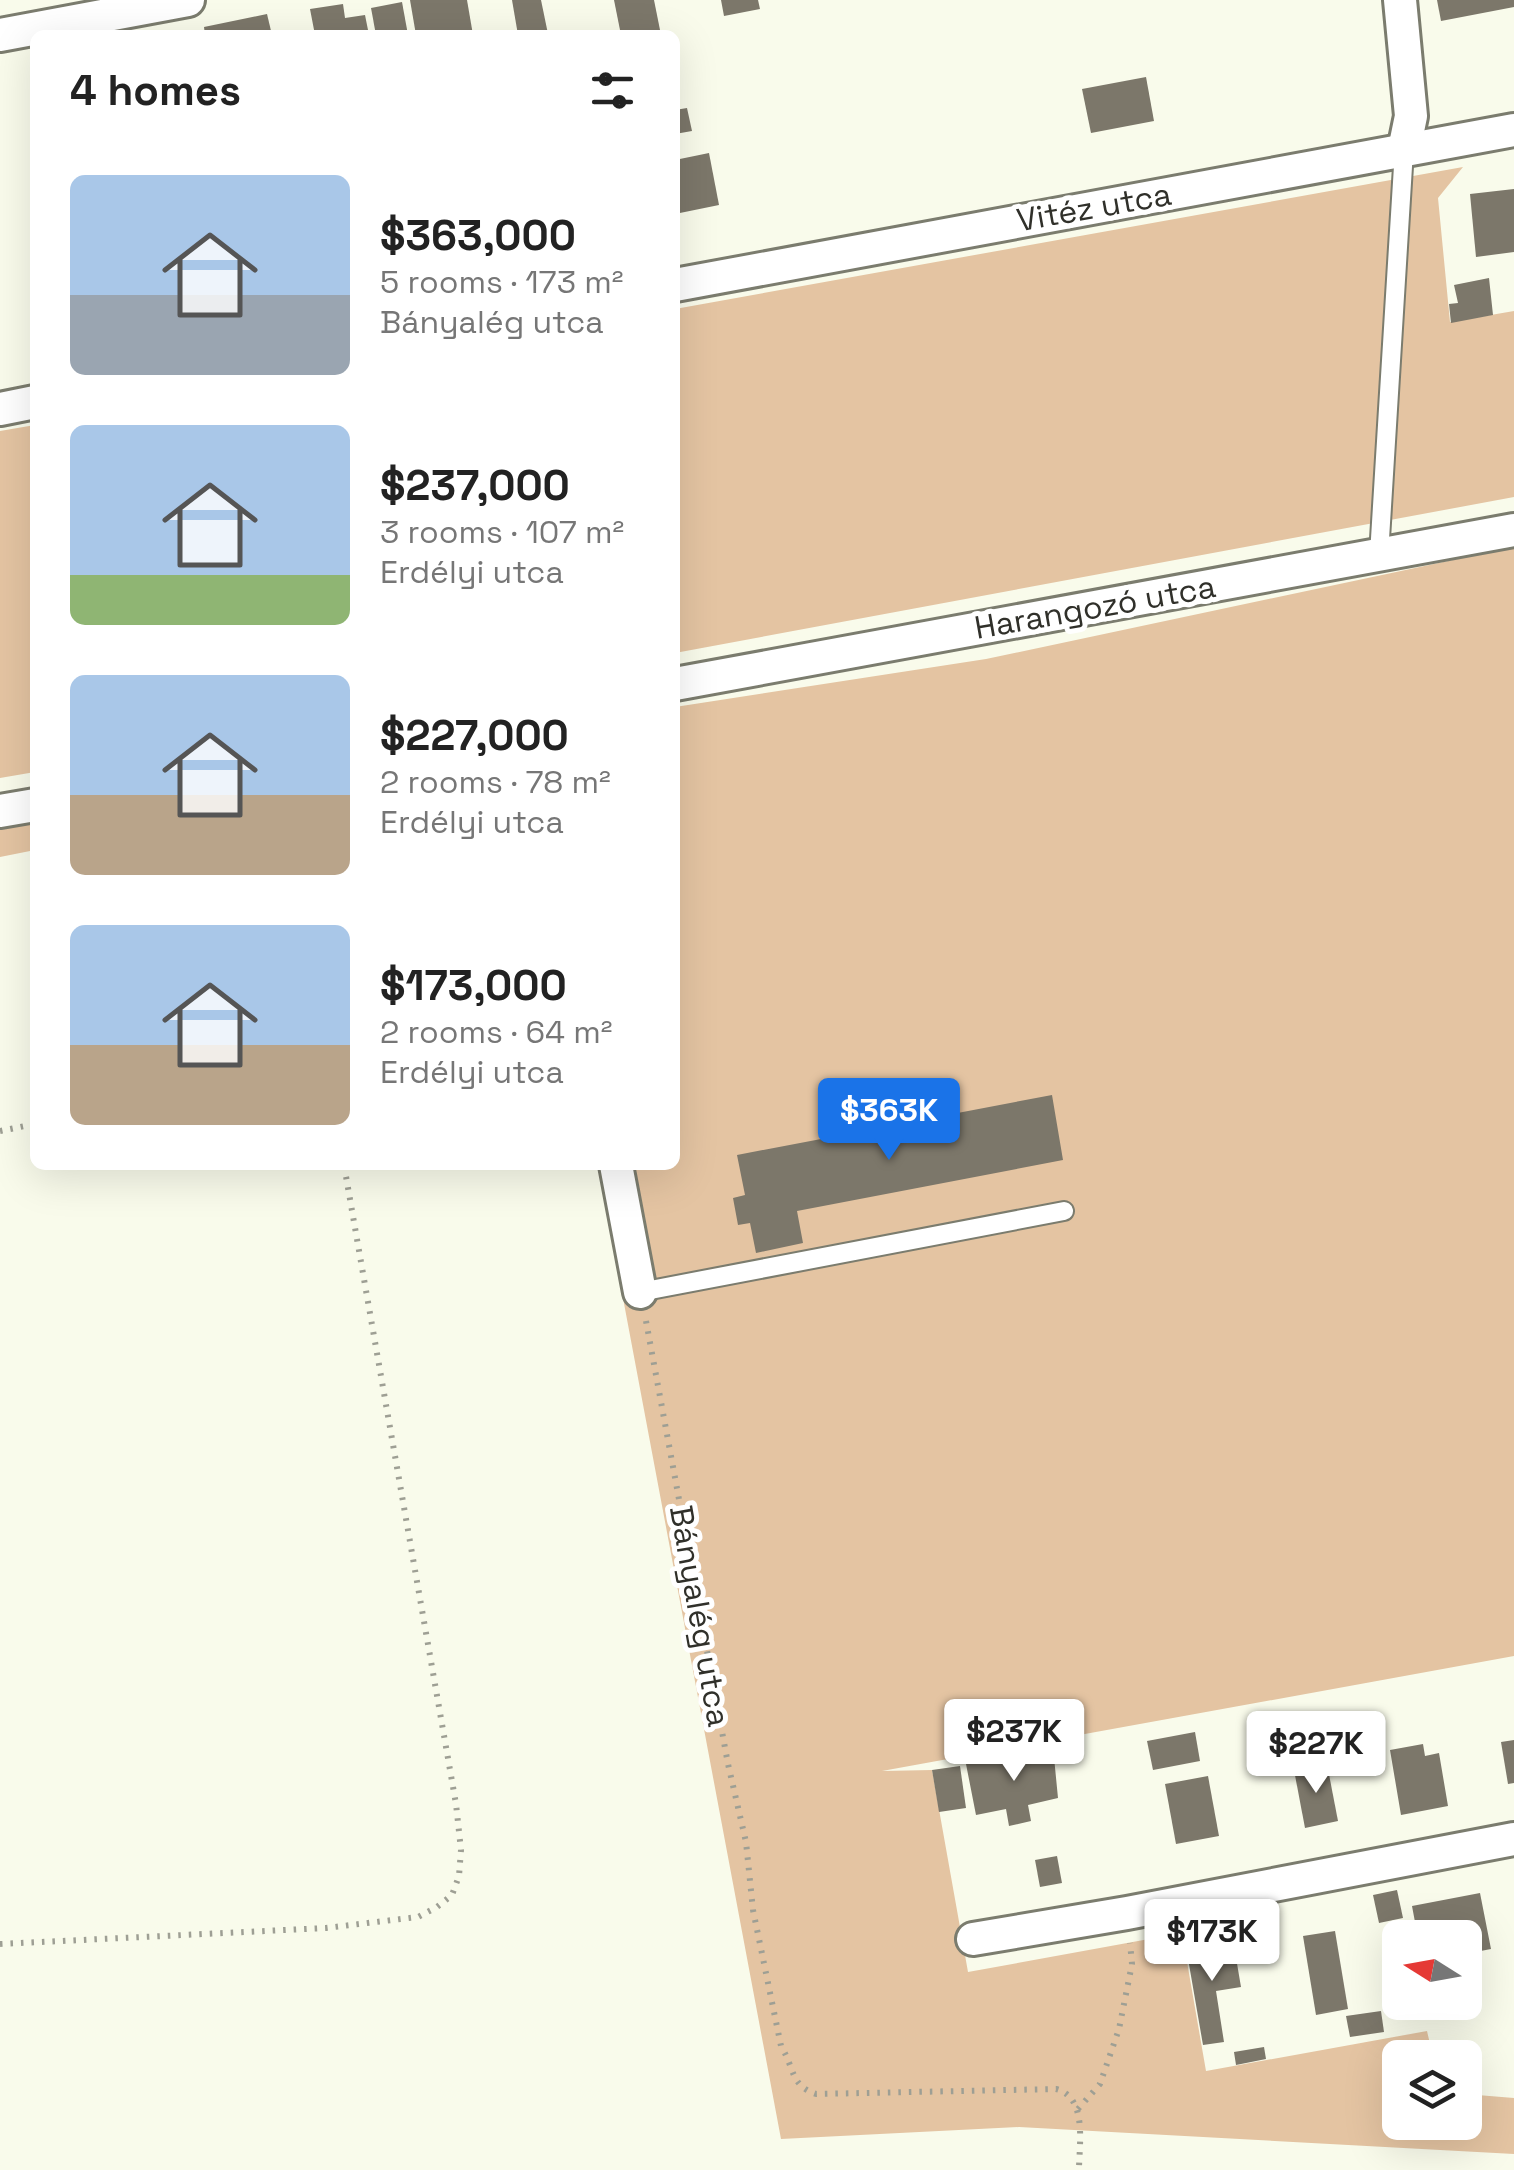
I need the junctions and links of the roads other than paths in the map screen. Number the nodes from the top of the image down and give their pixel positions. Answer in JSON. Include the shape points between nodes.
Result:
{"nodes":[{"id":1,"x":188,"y":0,"type":"edge"},
{"id":2,"x":1400,"y":0,"type":"edge"},
{"id":3,"x":0,"y":35,"type":"edge"},
{"id":4,"x":1514,"y":130,"type":"edge"},
{"id":5,"x":1404,"y":150,"type":"junction"},
{"id":6,"x":680,"y":283,"type":"edge"},
{"id":7,"x":30,"y":403,"type":"edge"},
{"id":8,"x":0,"y":409,"type":"edge"},
{"id":9,"x":1514,"y":530,"type":"edge"},
{"id":10,"x":1379,"y":555,"type":"junction"},
{"id":11,"x":680,"y":683,"type":"edge"},
{"id":12,"x":30,"y":806,"type":"edge"},
{"id":13,"x":0,"y":811,"type":"edge"},
{"id":14,"x":617,"y":1170,"type":"edge"},
{"id":15,"x":1064,"y":1211,"type":"dead end"},
{"id":16,"x":640,"y":1292,"type":"joint"},
{"id":17,"x":1514,"y":1839,"type":"edge"},
{"id":18,"x":973,"y":1939,"type":"dead end"}],
"edges":[{"from":1,"to":3,"type":"street"},
{"from":2,"to":5,"type":"street","via":[[1411,116]]},
{"from":4,"to":5,"type":"street","name":"Vitéz utca"},
{"from":5,"to":6,"type":"street","name":"Vitéz utca"},
{"from":5,"to":10,"type":"lane"},
{"from":7,"to":8,"type":"street"},
{"from":9,"to":10,"type":"street","name":"Harangozó utca"},
{"from":10,"to":11,"type":"street","name":"Harangozó utca"},
{"from":12,"to":13,"type":"street"},
{"from":14,"to":16,"type":"street"},
{"from":15,"to":16,"type":"lane"},
{"from":17,"to":18,"type":"street"}]}
